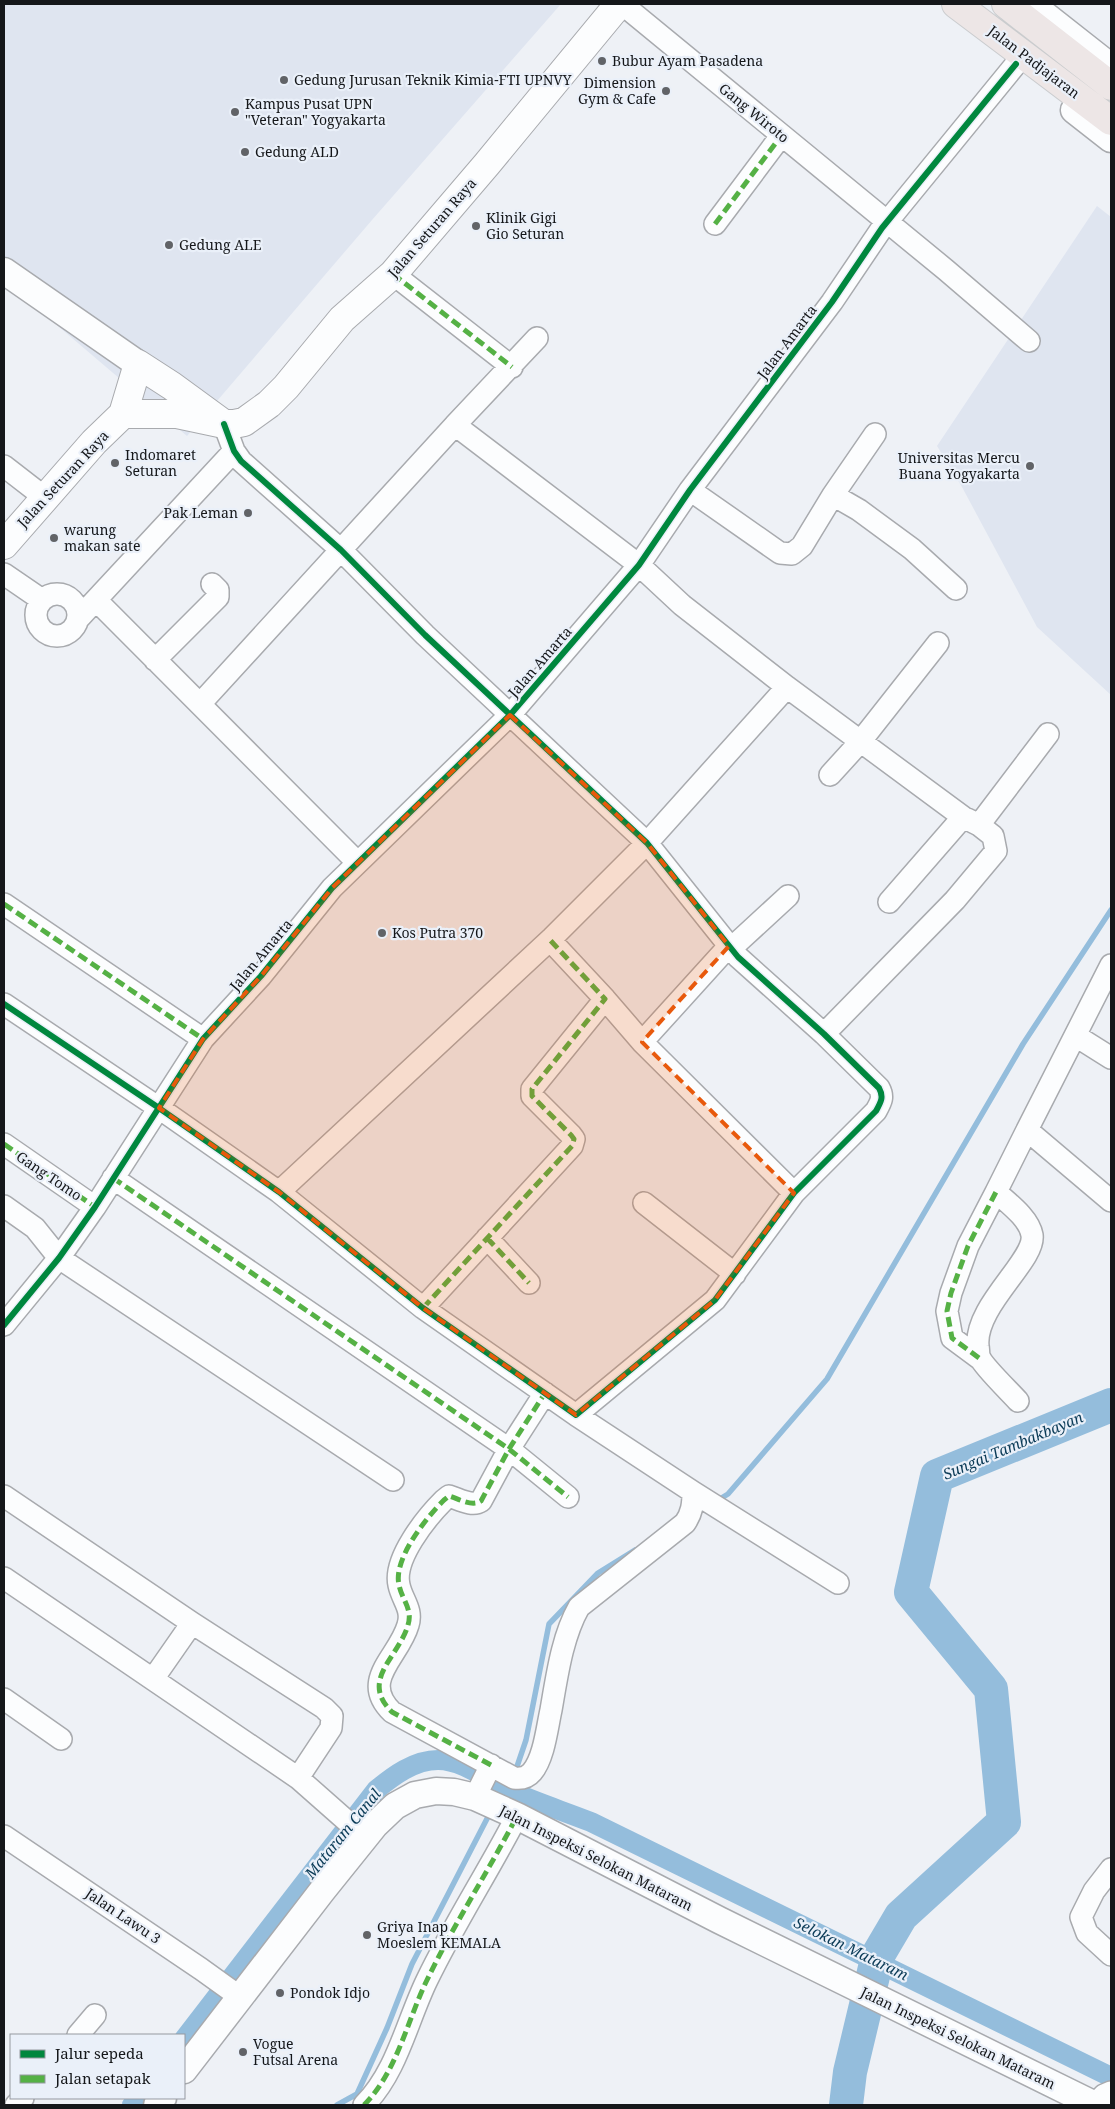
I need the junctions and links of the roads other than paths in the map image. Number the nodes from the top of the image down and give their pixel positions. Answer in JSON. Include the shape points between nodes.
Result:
{"nodes":[{"id":1,"x":619,"y":4,"type":"edge"},
{"id":2,"x":622,"y":4,"type":"edge"},
{"id":3,"x":952,"y":4,"type":"edge"},
{"id":4,"x":956,"y":4,"type":"edge"},
{"id":5,"x":1006,"y":4,"type":"edge"},
{"id":6,"x":1030,"y":4,"type":"edge"},
{"id":7,"x":1016,"y":64,"type":"junction"},
{"id":8,"x":1111,"y":67,"type":"edge"},
{"id":9,"x":1111,"y":86,"type":"edge"},
{"id":10,"x":1111,"y":121,"type":"edge"},
{"id":11,"x":781,"y":136,"type":"junction"},
{"id":12,"x":1111,"y":138,"type":"edge"},
{"id":13,"x":887,"y":221,"type":"junction"},
{"id":14,"x":715,"y":224,"type":"dead end"},
{"id":15,"x":4,"y":271,"type":"edge"},
{"id":16,"x":393,"y":274,"type":"junction"},
{"id":17,"x":537,"y":338,"type":"dead end"},
{"id":18,"x":1029,"y":341,"type":"dead end"},
{"id":19,"x":138,"y":364,"type":"junction"},
{"id":20,"x":512,"y":367,"type":"junction"},
{"id":21,"x":124,"y":414,"type":"junction"},
{"id":22,"x":224,"y":424,"type":"junction"},
{"id":23,"x":455,"y":425,"type":"junction"},
{"id":24,"x":875,"y":434,"type":"dead end"},
{"id":25,"x":234,"y":451,"type":"junction"},
{"id":26,"x":4,"y":466,"type":"edge"},
{"id":27,"x":690,"y":490,"type":"junction"},
{"id":28,"x":833,"y":495,"type":"junction"},
{"id":29,"x":44,"y":496,"type":"junction"},
{"id":30,"x":4,"y":545,"type":"edge"},
{"id":31,"x":341,"y":550,"type":"junction"},
{"id":32,"x":639,"y":565,"type":"junction"},
{"id":33,"x":4,"y":574,"type":"edge"},
{"id":34,"x":212,"y":584,"type":"dead end"},
{"id":35,"x":956,"y":589,"type":"dead end"},
{"id":36,"x":42,"y":600,"type":"junction"},
{"id":37,"x":96,"y":600,"type":"junction"},
{"id":38,"x":79,"y":618,"type":"junction"},
{"id":39,"x":938,"y":643,"type":"dead end"},
{"id":40,"x":155,"y":660,"type":"junction"},
{"id":41,"x":787,"y":686,"type":"junction"},
{"id":42,"x":200,"y":704,"type":"junction"},
{"id":43,"x":510,"y":715,"type":"junction"},
{"id":44,"x":1048,"y":734,"type":"dead end"},
{"id":45,"x":860,"y":742,"type":"junction"},
{"id":46,"x":830,"y":775,"type":"dead end"},
{"id":47,"x":971,"y":821,"type":"junction"},
{"id":48,"x":647,"y":843,"type":"junction"},
{"id":49,"x":357,"y":862,"type":"junction"},
{"id":50,"x":788,"y":896,"type":"dead end"},
{"id":51,"x":889,"y":902,"type":"dead end"},
{"id":52,"x":4,"y":904,"type":"edge"},
{"id":53,"x":550,"y":940,"type":"junction"},
{"id":54,"x":729,"y":946,"type":"junction"},
{"id":55,"x":1111,"y":965,"type":"edge"},
{"id":56,"x":605,"y":999,"type":"junction"},
{"id":57,"x":4,"y":1004,"type":"edge"},
{"id":58,"x":824,"y":1034,"type":"junction"},
{"id":59,"x":1076,"y":1036,"type":"junction"},
{"id":60,"x":203,"y":1039,"type":"junction"},
{"id":61,"x":642,"y":1042,"type":"junction"},
{"id":62,"x":1111,"y":1058,"type":"edge"},
{"id":63,"x":159,"y":1108,"type":"junction"},
{"id":64,"x":1027,"y":1130,"type":"junction"},
{"id":65,"x":4,"y":1144,"type":"edge"},
{"id":66,"x":113,"y":1178,"type":"junction"},
{"id":67,"x":279,"y":1192,"type":"junction"},
{"id":68,"x":996,"y":1192,"type":"junction"},
{"id":69,"x":794,"y":1193,"type":"junction"},
{"id":70,"x":1111,"y":1201,"type":"edge"},
{"id":71,"x":644,"y":1203,"type":"dead end"},
{"id":72,"x":4,"y":1206,"type":"edge"},
{"id":73,"x":95,"y":1207,"type":"junction"},
{"id":74,"x":487,"y":1238,"type":"junction"},
{"id":75,"x":59,"y":1258,"type":"junction"},
{"id":76,"x":735,"y":1274,"type":"junction"},
{"id":77,"x":529,"y":1283,"type":"dead end"},
{"id":78,"x":423,"y":1308,"type":"junction"},
{"id":79,"x":4,"y":1324,"type":"edge"},
{"id":80,"x":980,"y":1358,"type":"junction"},
{"id":81,"x":545,"y":1393,"type":"junction"},
{"id":82,"x":1018,"y":1400,"type":"dead end"},
{"id":83,"x":576,"y":1415,"type":"junction"},
{"id":84,"x":509,"y":1449,"type":"junction"},
{"id":85,"x":393,"y":1480,"type":"dead end"},
{"id":86,"x":4,"y":1496,"type":"edge"},
{"id":87,"x":700,"y":1496,"type":"junction"},
{"id":88,"x":568,"y":1497,"type":"dead end"},
{"id":89,"x":4,"y":1578,"type":"edge"},
{"id":90,"x":838,"y":1583,"type":"dead end"},
{"id":91,"x":192,"y":1623,"type":"junction"},
{"id":92,"x":153,"y":1679,"type":"junction"},
{"id":93,"x":4,"y":1699,"type":"edge"},
{"id":94,"x":61,"y":1739,"type":"dead end"},
{"id":95,"x":298,"y":1778,"type":"junction"},
{"id":96,"x":483,"y":1784,"type":"junction"},
{"id":97,"x":512,"y":1814,"type":"junction"},
{"id":98,"x":361,"y":1833,"type":"junction"},
{"id":99,"x":4,"y":1836,"type":"edge"},
{"id":100,"x":1108,"y":1881,"type":"edge"},
{"id":101,"x":1111,"y":1955,"type":"edge"},
{"id":102,"x":236,"y":1994,"type":"junction"},
{"id":103,"x":96,"y":2015,"type":"dead end"},
{"id":104,"x":79,"y":2034,"type":"edge"},
{"id":105,"x":185,"y":2069,"type":"edge"},
{"id":106,"x":1111,"y":2092,"type":"edge"},
{"id":107,"x":364,"y":2105,"type":"edge"},
{"id":108,"x":1095,"y":2105,"type":"edge"}],
"edges":[{"from":1,"to":16,"type":"main road","name":"Jalan Seturan Raya"},
{"from":2,"to":11,"type":"street","name":"Gang Wiroto"},
{"from":3,"to":7,"type":"street","via":[[964,25]]},
{"from":4,"to":10,"type":"highway","name":"Jalan Padjajaran"},
{"from":5,"to":9,"type":"highway","name":"Jalan Padjajaran"},
{"from":6,"to":8,"type":"street"},
{"from":7,"to":12,"type":"street"},
{"from":7,"to":13,"type":"street","name":"Jalan Amarta"},
{"from":11,"to":13,"type":"street","name":"Gang Wiroto"},
{"from":11,"to":14,"type":"street"},
{"from":13,"to":18,"type":"street","name":"Gang Wiroto"},
{"from":13,"to":27,"type":"street","name":"Jalan Amarta","via":[[832,302]]},
{"from":15,"to":19,"type":"street"},
{"from":16,"to":20,"type":"street"},
{"from":16,"to":22,"type":"main road","name":"Jalan Seturan Raya","via":[[342,319],[270,404],[244,422]]},
{"from":17,"to":20,"type":"street"},
{"from":19,"to":21,"type":"main road"},
{"from":19,"to":22,"type":"main road"},
{"from":20,"to":23,"type":"street"},
{"from":21,"to":22,"type":"main road","name":"Jalan Seturan Raya","via":[[177,414]]},
{"from":21,"to":29,"type":"main road","name":"Jalan Seturan Raya"},
{"from":22,"to":25,"type":"street"},
{"from":23,"to":31,"type":"street"},
{"from":23,"to":32,"type":"street"},
{"from":24,"to":28,"type":"street"},
{"from":25,"to":31,"type":"street","via":[[241,461]]},
{"from":25,"to":37,"type":"street"},
{"from":26,"to":29,"type":"street"},
{"from":27,"to":28,"type":"street","via":[[780,553],[792,554],[802,546]]},
{"from":27,"to":32,"type":"street","name":"Jalan Amarta"},
{"from":28,"to":35,"type":"street","via":[[912,549]]},
{"from":29,"to":30,"type":"main road","name":"Jalan Seturan Raya"},
{"from":31,"to":42,"type":"street"},
{"from":31,"to":43,"type":"street"},
{"from":32,"to":41,"type":"street","via":[[682,605]]},
{"from":32,"to":43,"type":"street","name":"Jalan Amarta"},
{"from":33,"to":36,"type":"street"},
{"from":34,"to":40,"type":"street","via":[[218,590],[218,597]]},
{"from":36,"to":38,"type":"street","via":[[54,594],[67,596],[76,605]]},
{"from":36,"to":38,"type":"street","via":[[36,620],[45,632],[59,636],[66,634]]},
{"from":37,"to":38,"type":"street"},
{"from":37,"to":40,"type":"street"},
{"from":39,"to":45,"type":"street"},
{"from":40,"to":42,"type":"street"},
{"from":41,"to":45,"type":"street"},
{"from":41,"to":48,"type":"street"},
{"from":42,"to":49,"type":"street"},
{"from":43,"to":48,"type":"street"},
{"from":43,"to":49,"type":"street","name":"Jalan Amarta"},
{"from":44,"to":47,"type":"street"},
{"from":45,"to":46,"type":"street"},
{"from":45,"to":47,"type":"street"},
{"from":47,"to":51,"type":"street"},
{"from":47,"to":58,"type":"street","via":[[993,836],[996,851],[954,900]]},
{"from":48,"to":53,"type":"street"},
{"from":48,"to":54,"type":"street"},
{"from":49,"to":60,"type":"street","name":"Jalan Amarta"},
{"from":50,"to":54,"type":"street","via":[[738,942]]},
{"from":52,"to":60,"type":"street"},
{"from":53,"to":56,"type":"street"},
{"from":53,"to":67,"type":"street"},
{"from":54,"to":58,"type":"street"},
{"from":54,"to":61,"type":"street"},
{"from":55,"to":59,"type":"street"},
{"from":56,"to":61,"type":"street"},
{"from":56,"to":74,"type":"street","via":[[532,1089],[532,1096],[574,1139],[572,1146]]},
{"from":57,"to":63,"type":"street"},
{"from":58,"to":69,"type":"street","via":[[880,1088],[881,1101],[864,1124]]},
{"from":59,"to":62,"type":"street"},
{"from":59,"to":64,"type":"street"},
{"from":60,"to":63,"type":"street","name":"Jalan Amarta"},
{"from":61,"to":69,"type":"street"},
{"from":63,"to":66,"type":"street","name":"Jalan Amarta"},
{"from":63,"to":67,"type":"street"},
{"from":64,"to":68,"type":"street"},
{"from":64,"to":70,"type":"street"},
{"from":65,"to":73,"type":"street","name":"Gang Tomo"},
{"from":66,"to":73,"type":"street","name":"Jalan Amarta"},
{"from":66,"to":84,"type":"street"},
{"from":67,"to":78,"type":"street"},
{"from":68,"to":80,"type":"street","via":[[968,1246],[947,1311],[952,1338]]},
{"from":68,"to":80,"type":"street","via":[[1028,1224],[1032,1242],[984,1319],[977,1336]]},
{"from":69,"to":76,"type":"street"},
{"from":71,"to":76,"type":"street"},
{"from":72,"to":75,"type":"street","via":[[36,1228]]},
{"from":73,"to":75,"type":"street","name":"Jalan Amarta"},
{"from":74,"to":77,"type":"street"},
{"from":74,"to":78,"type":"street"},
{"from":75,"to":79,"type":"street","name":"Jalan Amarta"},
{"from":75,"to":85,"type":"street"},
{"from":76,"to":83,"type":"street","via":[[715,1300]]},
{"from":78,"to":81,"type":"street"},
{"from":80,"to":82,"type":"street"},
{"from":81,"to":83,"type":"street"},
{"from":81,"to":84,"type":"street"},
{"from":83,"to":87,"type":"street"},
{"from":84,"to":88,"type":"street"},
{"from":84,"to":96,"type":"street","via":[[481,1501],[476,1504],[449,1496],[411,1542],[398,1569],[399,1586],[410,1610],[409,1623],[404,1638],[378,1680],[378,1692],[392,1712]]},
{"from":86,"to":91,"type":"street"},
{"from":87,"to":90,"type":"street"},
{"from":87,"to":96,"type":"street","via":[[693,1503],[685,1523],[579,1607],[557,1675],[545,1739],[535,1768],[520,1779]]},
{"from":89,"to":92,"type":"street"},
{"from":91,"to":92,"type":"street"},
{"from":91,"to":95,"type":"street","via":[[332,1716],[331,1728]]},
{"from":92,"to":95,"type":"street"},
{"from":93,"to":94,"type":"street"},
{"from":95,"to":98,"type":"street"},
{"from":96,"to":97,"type":"street","name":"Jalan Inspeksi Selokan Mataram"},
{"from":96,"to":98,"type":"street","name":"Jalan Inspeksi Selokan Mataram","via":[[454,1792],[415,1795],[395,1806]]},
{"from":97,"to":107,"type":"street","via":[[425,1982],[389,2069],[375,2095]]},
{"from":97,"to":108,"type":"street","name":"Jalan Inspeksi Selokan Mataram"},
{"from":98,"to":102,"type":"street","name":"Jalan Inspeksi Selokan Mataram","via":[[322,1891]]},
{"from":99,"to":102,"type":"street","name":"Jalan Lawu 3"},
{"from":100,"to":101,"type":"street","via":[[1094,1891],[1080,1917],[1086,1933]]},
{"from":102,"to":105,"type":"street","name":"Jalan Inspeksi Selokan Mataram"},
{"from":103,"to":104,"type":"street"},
{"from":106,"to":108,"type":"street"}]}
